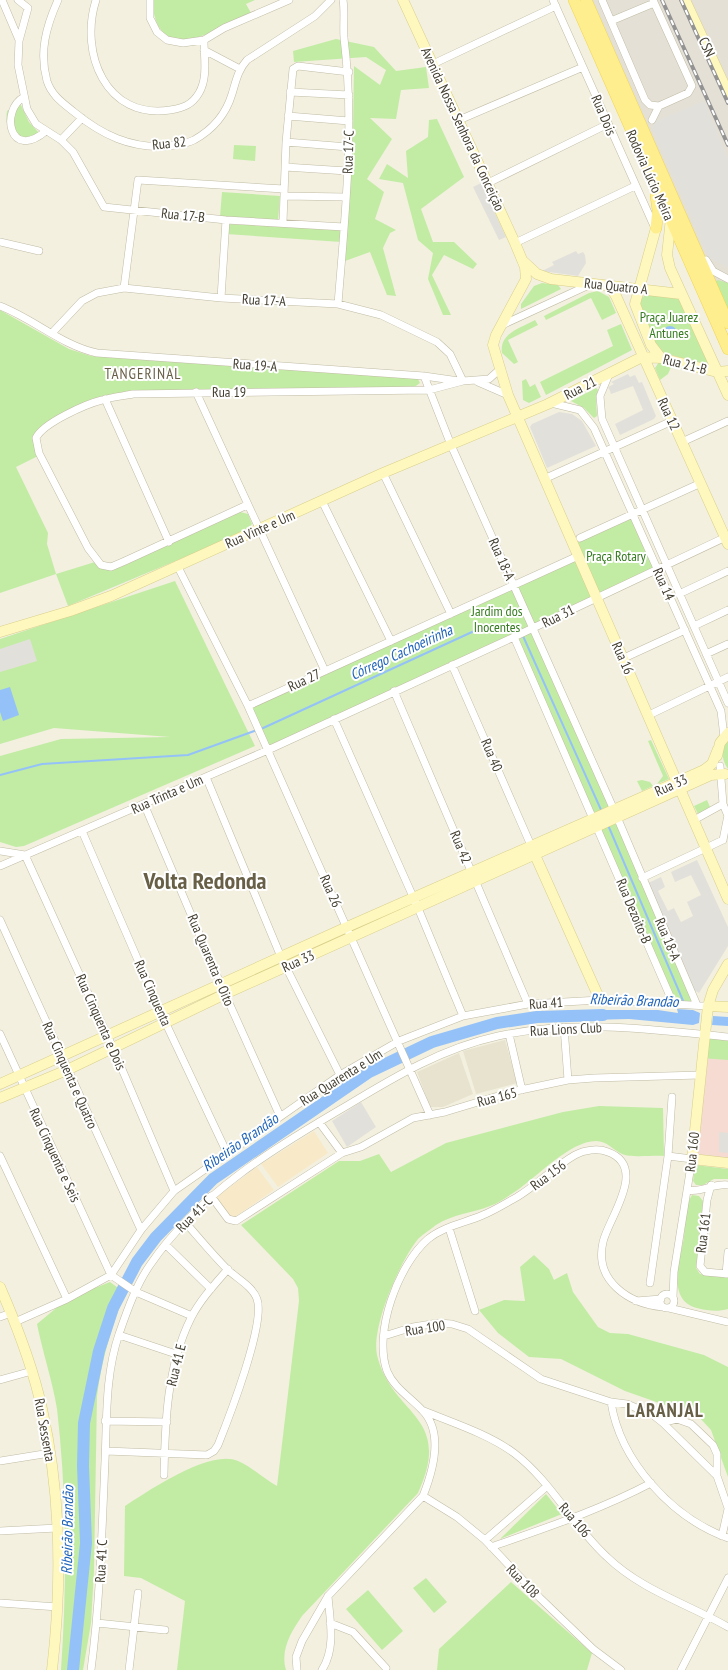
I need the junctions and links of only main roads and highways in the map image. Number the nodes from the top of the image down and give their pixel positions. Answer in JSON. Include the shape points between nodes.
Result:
{"nodes":[{"id":1,"x":574,"y":0,"type":"edge"},
{"id":2,"x":586,"y":0,"type":"edge"},
{"id":3,"x":654,"y":182,"type":"junction"},
{"id":4,"x":656,"y":228,"type":"road end"},
{"id":5,"x":728,"y":323,"type":"edge"},
{"id":6,"x":728,"y":349,"type":"edge"}],
"edges":[{"from":1,"to":3,"type":"main road","name":"Rodovia Lúcio Meira"},
{"from":2,"to":5,"type":"main road","name":"Rodovia Lúcio Meira"},
{"from":3,"to":4,"type":"main road","via":[[658,205]]},
{"from":3,"to":6,"type":"main road","name":"Rodovia Lúcio Meira"}]}
